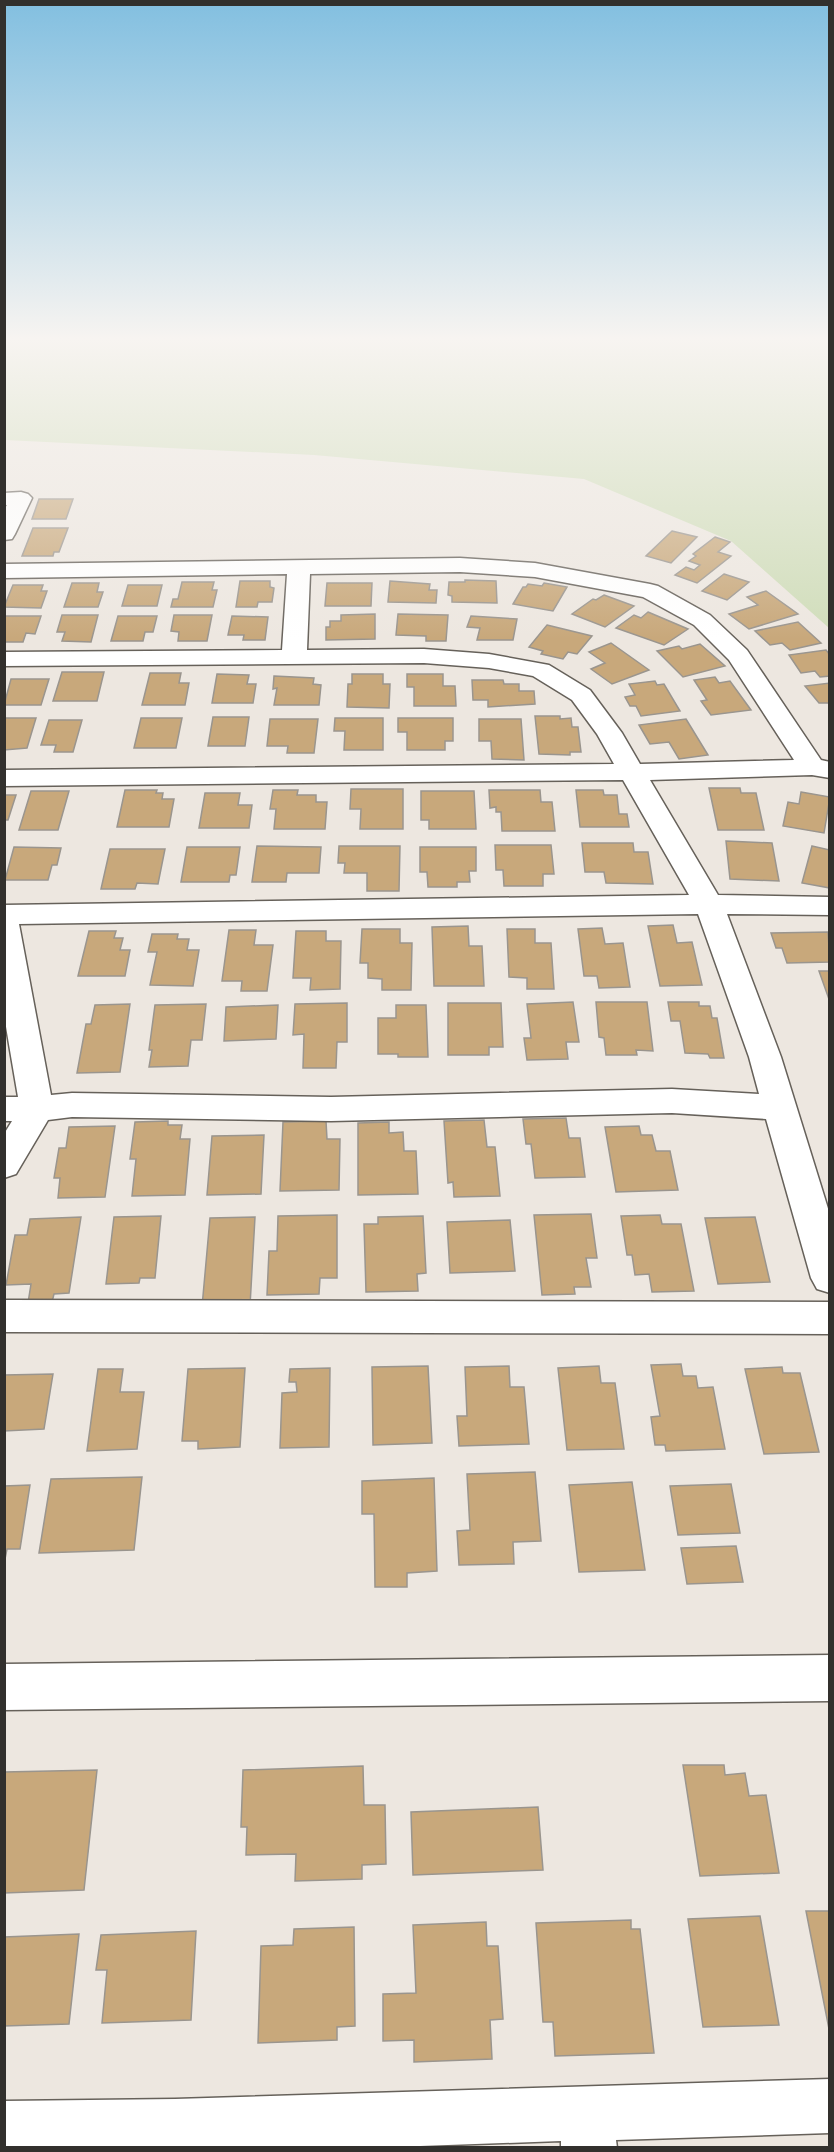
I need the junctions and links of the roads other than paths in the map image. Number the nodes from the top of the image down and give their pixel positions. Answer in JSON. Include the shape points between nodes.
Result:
{"nodes":[{"id":1,"x":4,"y":499,"type":"edge"},
{"id":2,"x":4,"y":534,"type":"edge"},
{"id":3,"x":299,"y":567,"type":"junction"},
{"id":4,"x":4,"y":571,"type":"edge"},
{"id":5,"x":294,"y":657,"type":"junction"},
{"id":6,"x":4,"y":659,"type":"edge"},
{"id":7,"x":821,"y":768,"type":"edge"},
{"id":8,"x":632,"y":772,"type":"junction"},
{"id":9,"x":4,"y":778,"type":"edge"},
{"id":10,"x":709,"y":904,"type":"junction"},
{"id":11,"x":830,"y":906,"type":"edge"},
{"id":12,"x":4,"y":915,"type":"edge"},
{"id":13,"x":4,"y":923,"type":"edge"},
{"id":14,"x":780,"y":1107,"type":"junction"},
{"id":15,"x":21,"y":1109,"type":"edge"},
{"id":16,"x":4,"y":1165,"type":"edge"},
{"id":17,"x":830,"y":1278,"type":"edge"},
{"id":18,"x":4,"y":1316,"type":"edge"},
{"id":19,"x":830,"y":1318,"type":"edge"},
{"id":20,"x":830,"y":1678,"type":"edge"},
{"id":21,"x":4,"y":1687,"type":"edge"},
{"id":22,"x":830,"y":2106,"type":"edge"},
{"id":23,"x":4,"y":2128,"type":"edge"},
{"id":24,"x":587,"y":2130,"type":"edge"},
{"id":25,"x":174,"y":2137,"type":"edge"}],
"edges":[{"from":1,"to":2,"type":"street","via":[[21,498]]},
{"from":3,"to":4,"type":"street"},
{"from":3,"to":5,"type":"street"},
{"from":3,"to":7,"type":"street","via":[[460,565],[535,570],[650,591],[702,620],[738,655]]},
{"from":5,"to":6,"type":"street"},
{"from":5,"to":8,"type":"street","via":[[424,656],[540,670],[581,696]]},
{"from":7,"to":8,"type":"street"},
{"from":8,"to":9,"type":"street"},
{"from":8,"to":10,"type":"street"},
{"from":10,"to":11,"type":"street"},
{"from":10,"to":12,"type":"street"},
{"from":10,"to":14,"type":"street"},
{"from":13,"to":15,"type":"street"},
{"from":14,"to":15,"type":"street","via":[[672,1101],[331,1109],[72,1105]]},
{"from":14,"to":17,"type":"street"},
{"from":15,"to":16,"type":"street"},
{"from":18,"to":19,"type":"street"},
{"from":20,"to":21,"type":"street"},
{"from":22,"to":24,"type":"street"},
{"from":23,"to":25,"type":"street"},
{"from":24,"to":25,"type":"street"}]}
